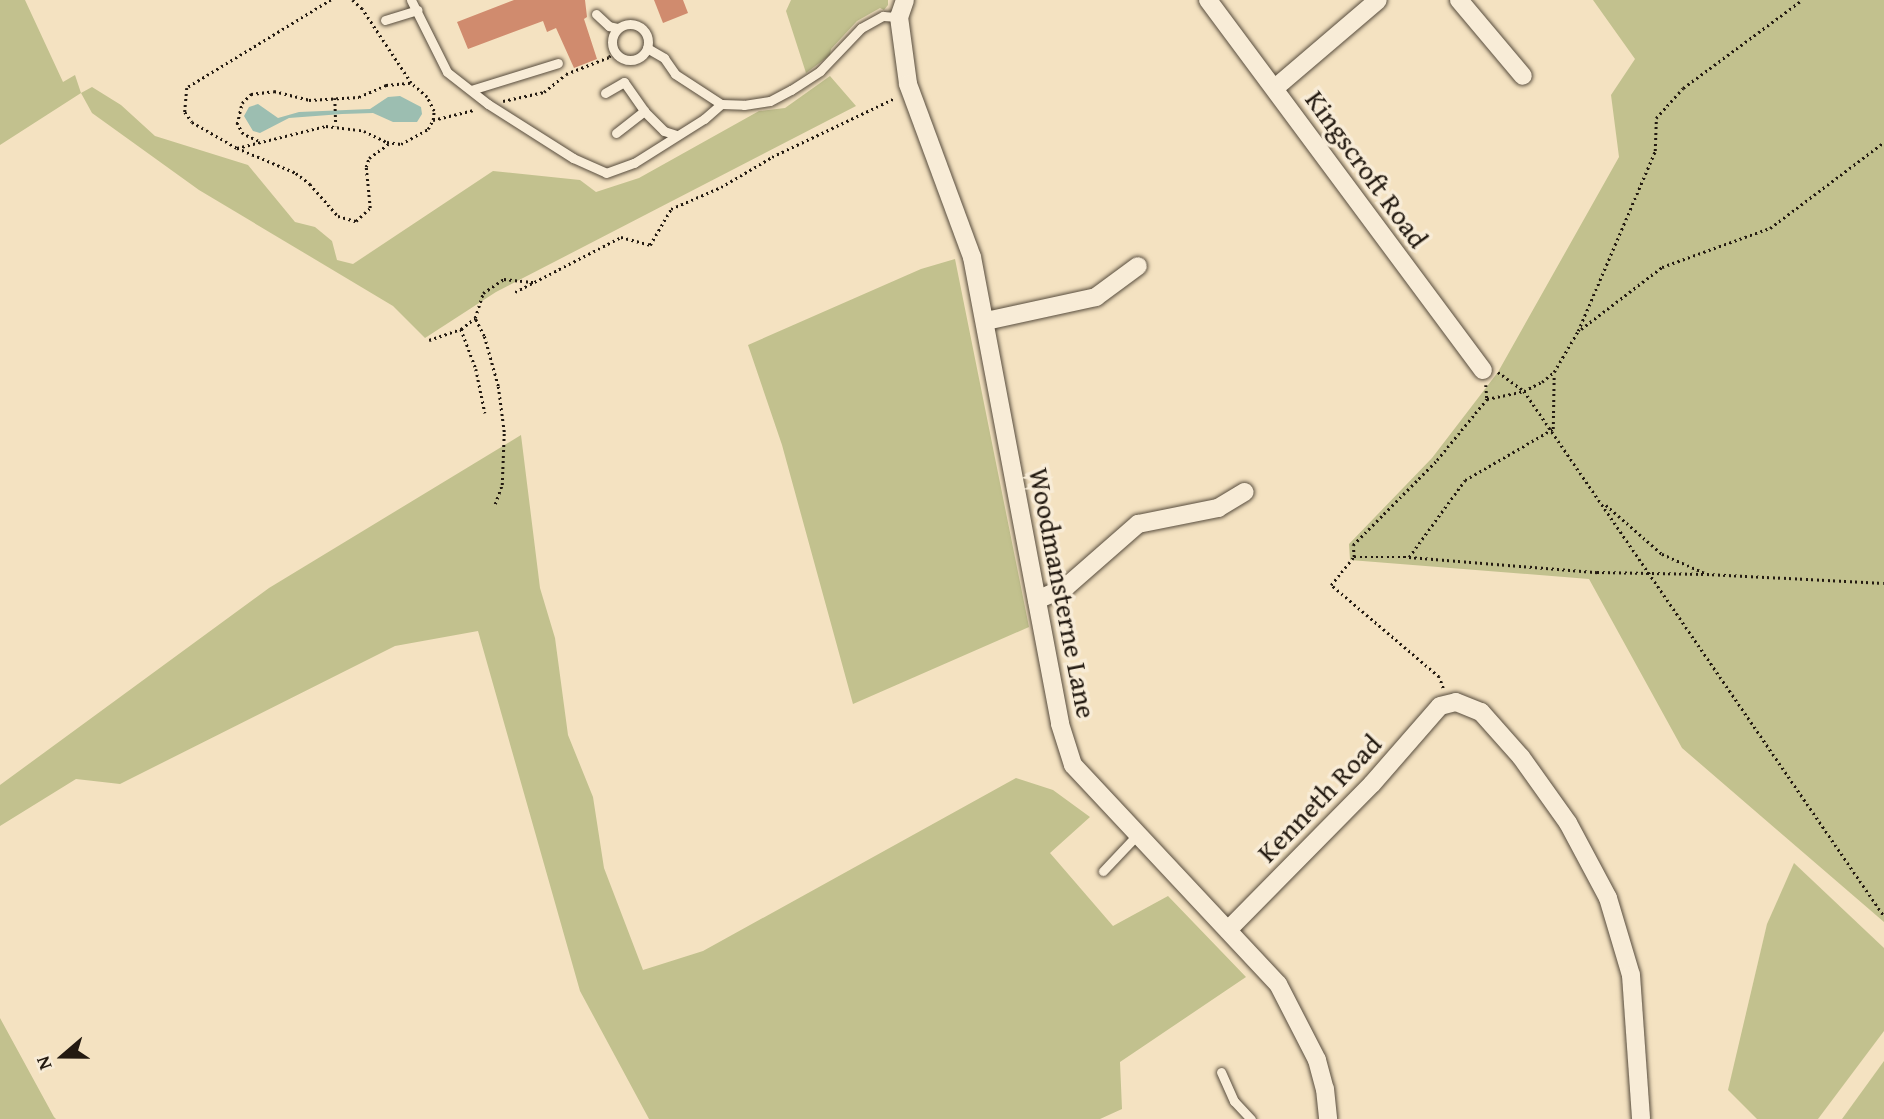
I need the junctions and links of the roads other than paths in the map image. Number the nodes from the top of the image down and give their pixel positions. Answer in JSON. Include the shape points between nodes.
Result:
{"nodes":[{"id":1,"x":411,"y":0,"type":"edge"},
{"id":2,"x":1208,"y":0,"type":"edge"},
{"id":3,"x":1378,"y":0,"type":"edge"},
{"id":4,"x":1459,"y":0,"type":"edge"},
{"id":5,"x":902,"y":8,"type":"edge"},
{"id":6,"x":416,"y":10,"type":"junction"},
{"id":7,"x":596,"y":14,"type":"dead end"},
{"id":8,"x":385,"y":20,"type":"dead end"},
{"id":9,"x":617,"y":29,"type":"junction"},
{"id":10,"x":647,"y":48,"type":"junction"},
{"id":11,"x":558,"y":62,"type":"dead end"},
{"id":12,"x":1522,"y":76,"type":"dead end"},
{"id":13,"x":1275,"y":88,"type":"junction"},
{"id":14,"x":471,"y":90,"type":"junction"},
{"id":15,"x":605,"y":93,"type":"dead end"},
{"id":16,"x":721,"y":104,"type":"junction"},
{"id":17,"x":644,"y":111,"type":"junction"},
{"id":18,"x":616,"y":133,"type":"dead end"},
{"id":19,"x":676,"y":135,"type":"junction"},
{"id":20,"x":1138,"y":266,"type":"dead end"},
{"id":21,"x":986,"y":321,"type":"junction"},
{"id":22,"x":1483,"y":370,"type":"road end"},
{"id":23,"x":1245,"y":492,"type":"dead end"},
{"id":24,"x":1037,"y":600,"type":"junction"},
{"id":25,"x":1137,"y":835,"type":"junction"},
{"id":26,"x":1103,"y":871,"type":"dead end"},
{"id":27,"x":1228,"y":930,"type":"junction"},
{"id":28,"x":1221,"y":1072,"type":"dead end"},
{"id":29,"x":1251,"y":1119,"type":"edge"},
{"id":30,"x":1328,"y":1119,"type":"edge"},
{"id":31,"x":1641,"y":1119,"type":"edge"}],
"edges":[{"from":1,"to":6,"type":"lane"},
{"from":2,"to":13,"type":"street","name":"Kingscroft Road"},
{"from":3,"to":13,"type":"street"},
{"from":4,"to":12,"type":"street"},
{"from":5,"to":16,"type":"lane","via":[[861,27],[820,71],[770,101]]},
{"from":5,"to":21,"type":"street","name":"Woodmansterne Lane","via":[[911,92],[972,257]]},
{"from":6,"to":8,"type":"lane"},
{"from":6,"to":14,"type":"lane","via":[[447,72]]},
{"from":7,"to":9,"type":"lane"},
{"from":9,"to":10,"type":"lane","via":[[628,24],[640,27],[647,36]]},
{"from":9,"to":10,"type":"lane","via":[[613,51],[622,59],[634,60]]},
{"from":10,"to":16,"type":"lane","via":[[664,58],[675,74]]},
{"from":11,"to":14,"type":"lane"},
{"from":13,"to":22,"type":"street","name":"Kingscroft Road"},
{"from":14,"to":19,"type":"lane","via":[[573,158],[606,173],[634,163]]},
{"from":15,"to":17,"type":"lane","via":[[624,82]]},
{"from":16,"to":19,"type":"lane"},
{"from":17,"to":18,"type":"lane"},
{"from":17,"to":19,"type":"lane","via":[[664,131]]},
{"from":20,"to":21,"type":"street","via":[[1096,297]]},
{"from":21,"to":24,"type":"street","name":"Woodmansterne Lane"},
{"from":23,"to":24,"type":"street","via":[[1218,508],[1138,524],[1066,587]]},
{"from":24,"to":25,"type":"street","name":"Woodmansterne Lane","via":[[1060,724],[1073,765]]},
{"from":25,"to":26,"type":"lane"},
{"from":25,"to":27,"type":"street","name":"Woodmansterne Lane"},
{"from":27,"to":30,"type":"street","name":"Woodmansterne Lane","via":[[1293,1007],[1317,1059]]},
{"from":27,"to":31,"type":"street","name":"Kenneth Road","via":[[1372,784],[1440,706],[1457,702],[1481,712],[1521,757],[1568,823],[1608,898],[1631,975]]},
{"from":28,"to":29,"type":"lane","via":[[1234,1101]]}]}
